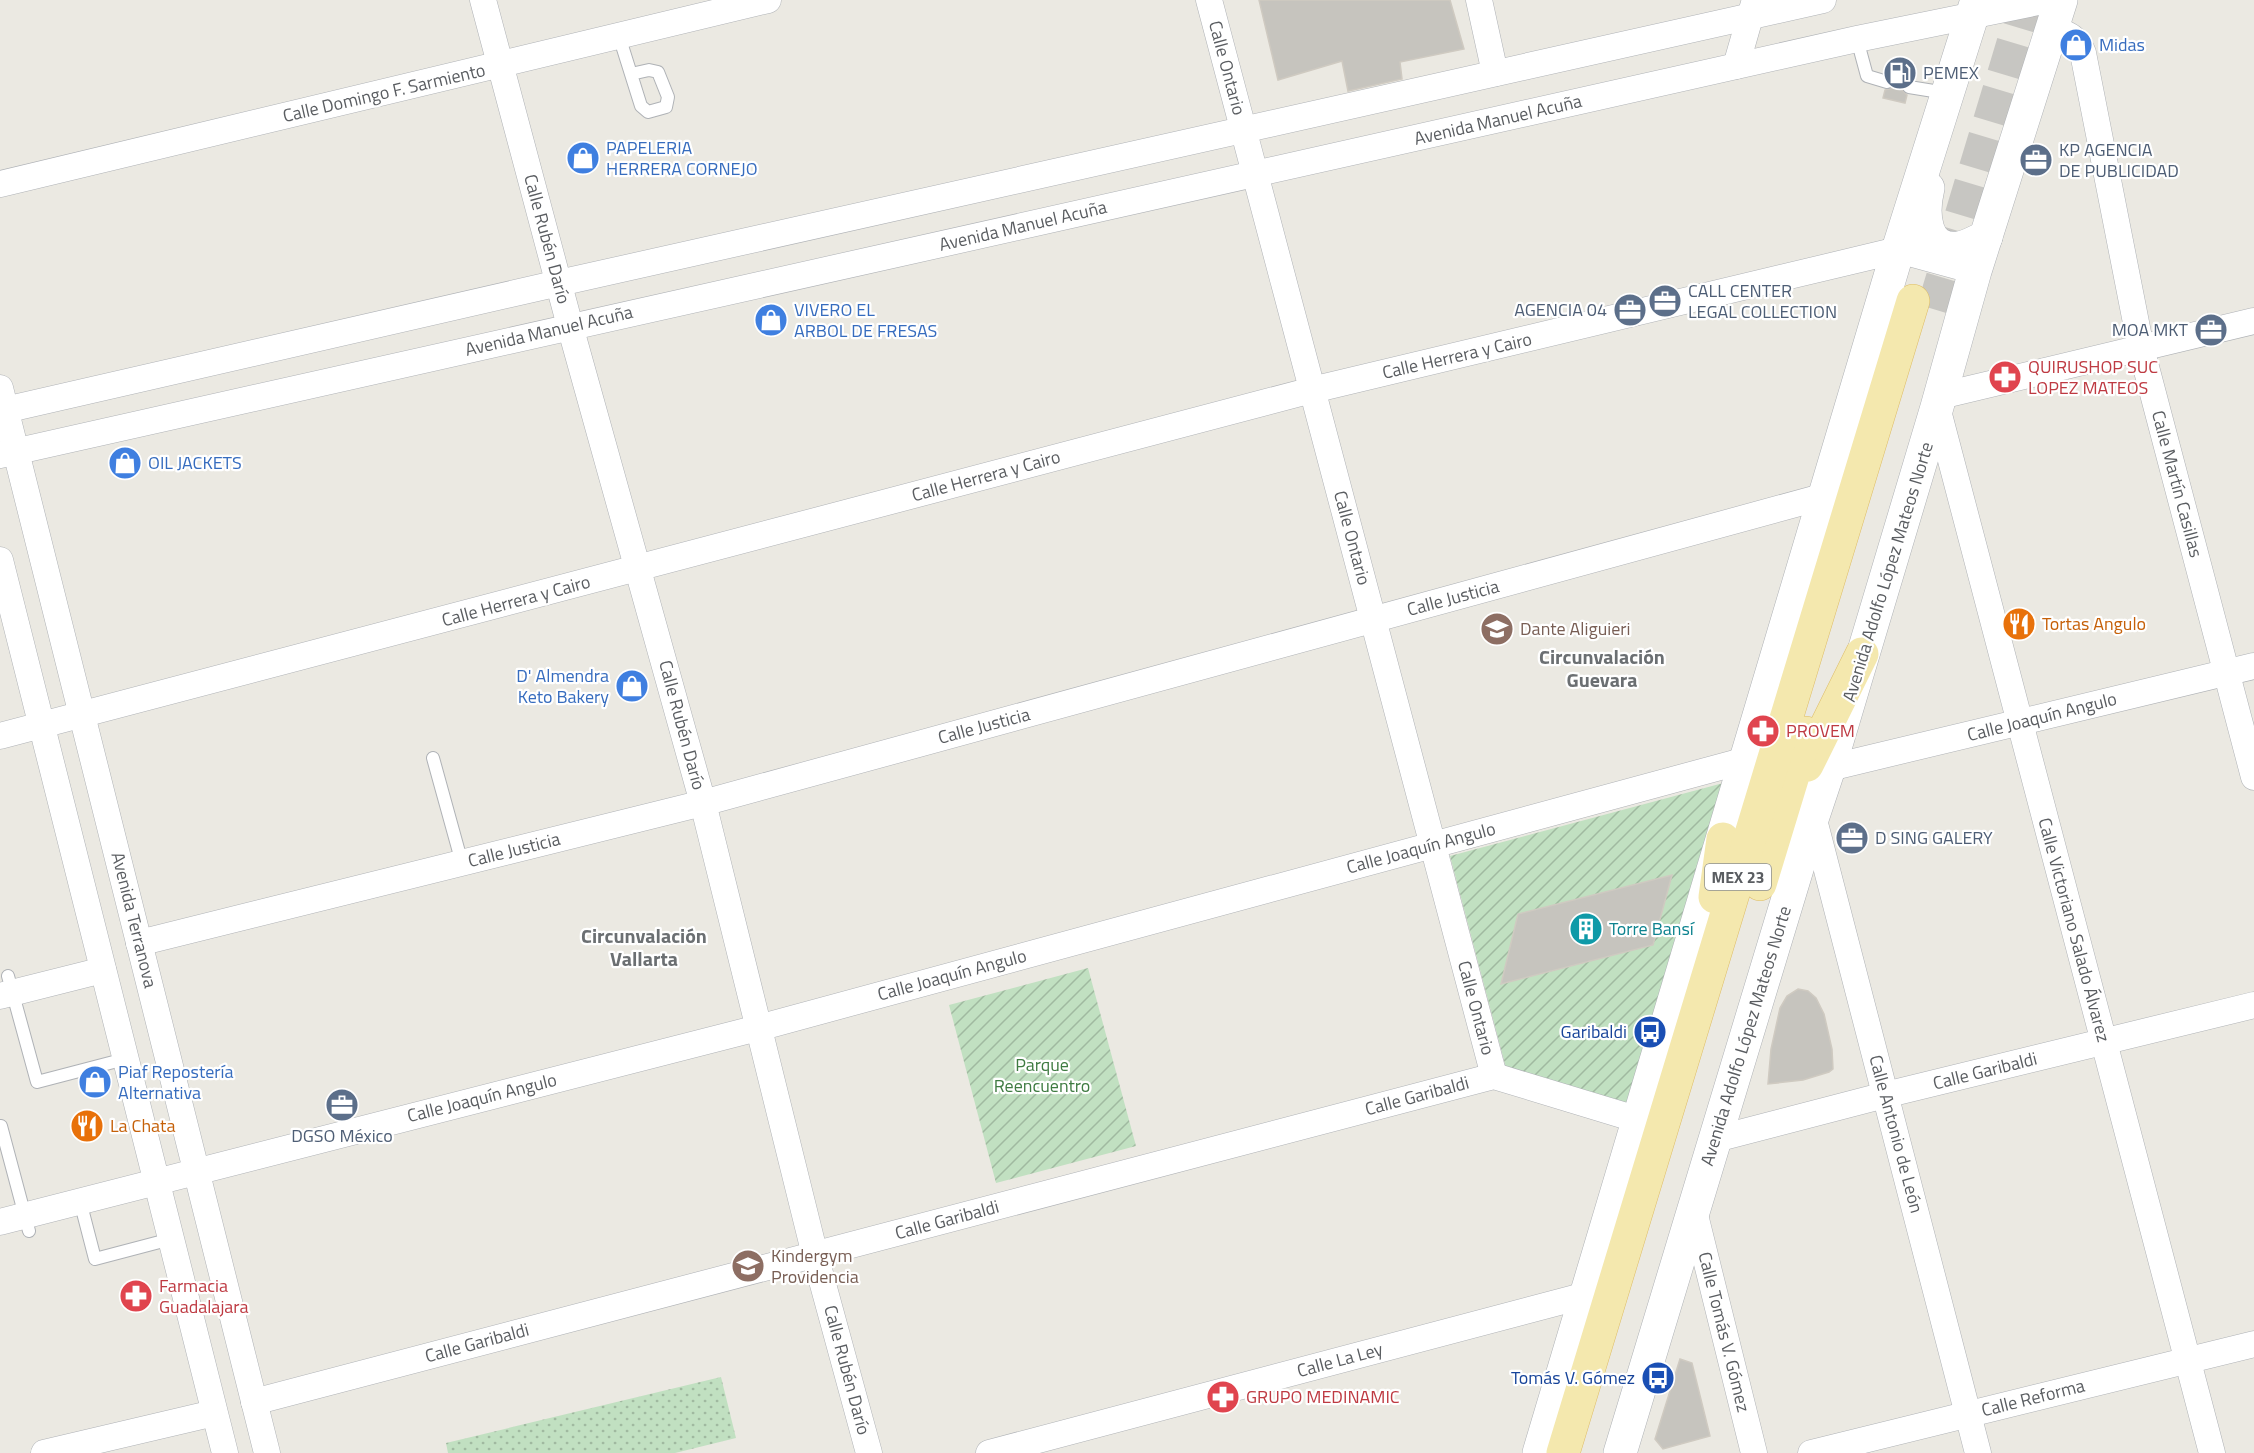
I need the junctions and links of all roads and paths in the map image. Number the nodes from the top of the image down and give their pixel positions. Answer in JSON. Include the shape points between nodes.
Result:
{"nodes":[{"id":1,"x":483,"y":0,"type":"edge"},
{"id":2,"x":768,"y":0,"type":"edge"},
{"id":3,"x":1209,"y":0,"type":"edge"},
{"id":4,"x":1479,"y":0,"type":"edge"},
{"id":5,"x":1823,"y":0,"type":"edge"},
{"id":6,"x":1752,"y":8,"type":"edge"},
{"id":7,"x":1974,"y":8,"type":"edge"},
{"id":8,"x":2054,"y":9,"type":"edge"},
{"id":9,"x":619,"y":36,"type":"junction"},
{"id":10,"x":1857,"y":39,"type":"junction"},
{"id":11,"x":501,"y":65,"type":"junction"},
{"id":12,"x":1736,"y":66,"type":"junction"},
{"id":13,"x":1495,"y":73,"type":"junction"},
{"id":14,"x":631,"y":74,"type":"dead end"},
{"id":15,"x":1887,"y":82,"type":"dead end"},
{"id":16,"x":1909,"y":87,"type":"dead end"},
{"id":17,"x":1947,"y":94,"type":"junction"},
{"id":18,"x":1244,"y":129,"type":"junction"},
{"id":19,"x":1929,"y":154,"type":"junction"},
{"id":20,"x":1255,"y":174,"type":"junction"},
{"id":21,"x":0,"y":184,"type":"edge"},
{"id":22,"x":1986,"y":237,"type":"junction"},
{"id":23,"x":1898,"y":250,"type":"junction"},
{"id":24,"x":1975,"y":271,"type":"junction"},
{"id":25,"x":559,"y":283,"type":"junction"},
{"id":26,"x":2254,"y":321,"type":"edge"},
{"id":27,"x":570,"y":326,"type":"junction"},
{"id":28,"x":2141,"y":348,"type":"junction"},
{"id":29,"x":1312,"y":390,"type":"junction"},
{"id":30,"x":1939,"y":401,"type":"junction"},
{"id":31,"x":2,"y":403,"type":"edge"},
{"id":32,"x":8,"y":454,"type":"edge"},
{"id":33,"x":1825,"y":496,"type":"junction"},
{"id":34,"x":0,"y":560,"type":"edge"},
{"id":35,"x":639,"y":568,"type":"junction"},
{"id":36,"x":1373,"y":620,"type":"junction"},
{"id":37,"x":1862,"y":654,"type":"junction"},
{"id":38,"x":2254,"y":666,"type":"edge"},
{"id":39,"x":2226,"y":672,"type":"junction"},
{"id":40,"x":83,"y":715,"type":"junction"},
{"id":41,"x":2020,"y":722,"type":"junction"},
{"id":42,"x":41,"y":725,"type":"junction"},
{"id":43,"x":0,"y":736,"type":"edge"},
{"id":44,"x":433,"y":758,"type":"dead end"},
{"id":45,"x":1746,"y":760,"type":"junction"},
{"id":46,"x":1829,"y":768,"type":"junction"},
{"id":47,"x":2254,"y":777,"type":"edge"},
{"id":48,"x":703,"y":803,"type":"junction"},
{"id":49,"x":1813,"y":816,"type":"junction"},
{"id":50,"x":1779,"y":820,"type":"junction"},
{"id":51,"x":1723,"y":839,"type":"junction"},
{"id":52,"x":1433,"y":845,"type":"junction"},
{"id":53,"x":462,"y":863,"type":"junction"},
{"id":54,"x":139,"y":943,"type":"junction"},
{"id":55,"x":101,"y":962,"type":"junction"},
{"id":56,"x":5,"y":986,"type":"edge"},
{"id":57,"x":1704,"y":990,"type":"junction"},
{"id":58,"x":2254,"y":1005,"type":"edge"},
{"id":59,"x":758,"y":1028,"type":"junction"},
{"id":60,"x":2104,"y":1042,"type":"junction"},
{"id":61,"x":125,"y":1059,"type":"junction"},
{"id":62,"x":1494,"y":1076,"type":"junction"},
{"id":63,"x":1885,"y":1095,"type":"junction"},
{"id":64,"x":1639,"y":1120,"type":"junction"},
{"id":65,"x":1,"y":1126,"type":"edge"},
{"id":66,"x":1716,"y":1138,"type":"junction"},
{"id":67,"x":198,"y":1179,"type":"junction"},
{"id":68,"x":158,"y":1190,"type":"junction"},
{"id":69,"x":81,"y":1209,"type":"junction"},
{"id":70,"x":1694,"y":1211,"type":"junction"},
{"id":71,"x":18,"y":1222,"type":"edge"},
{"id":72,"x":0,"y":1238,"type":"edge"},
{"id":73,"x":171,"y":1239,"type":"junction"},
{"id":74,"x":815,"y":1255,"type":"junction"},
{"id":75,"x":1586,"y":1295,"type":"junction"},
{"id":76,"x":2254,"y":1344,"type":"edge"},
{"id":77,"x":2187,"y":1360,"type":"junction"},
{"id":78,"x":254,"y":1402,"type":"junction"},
{"id":79,"x":1968,"y":1414,"type":"junction"},
{"id":80,"x":216,"y":1420,"type":"junction"},
{"id":81,"x":154,"y":1435,"type":"junction"},
{"id":82,"x":44,"y":1453,"type":"edge"},
{"id":83,"x":114,"y":1453,"type":"edge"},
{"id":84,"x":225,"y":1453,"type":"edge"},
{"id":85,"x":267,"y":1453,"type":"edge"},
{"id":86,"x":869,"y":1453,"type":"edge"},
{"id":87,"x":989,"y":1453,"type":"edge"},
{"id":88,"x":1539,"y":1453,"type":"edge"},
{"id":89,"x":1563,"y":1453,"type":"edge"},
{"id":90,"x":1583,"y":1453,"type":"edge"},
{"id":91,"x":1620,"y":1453,"type":"edge"},
{"id":92,"x":1754,"y":1453,"type":"edge"},
{"id":93,"x":1811,"y":1453,"type":"edge"},
{"id":94,"x":1978,"y":1453,"type":"edge"},
{"id":95,"x":2212,"y":1453,"type":"edge"}],
"edges":[{"from":1,"to":11,"type":"street","name":"Calle Rubén Darío"},
{"from":2,"to":9,"type":"street","name":"Calle Domingo F. Sarmiento"},
{"from":3,"to":18,"type":"street","name":"Calle Ontario"},
{"from":4,"to":13,"type":"street"},
{"from":5,"to":6,"type":"street"},
{"from":6,"to":12,"type":"street"},
{"from":6,"to":13,"type":"street"},
{"from":7,"to":8,"type":"street","name":"Avenida Manuel Acuña"},
{"from":7,"to":10,"type":"street","name":"Avenida Manuel Acuña"},
{"from":7,"to":17,"type":"main road"},
{"from":8,"to":22,"type":"main road","name":"Avenida Adolfo López Mateos Norte"},
{"from":8,"to":28,"type":"street","name":"Calle Martín Casillas","via":[[2083,53]]},
{"from":9,"to":11,"type":"street","name":"Calle Domingo F. Sarmiento"},
{"from":9,"to":14,"type":"lane"},
{"from":10,"to":12,"type":"street","name":"Avenida Manuel Acuña"},
{"from":10,"to":15,"type":"lane","via":[[1867,76]]},
{"from":11,"to":21,"type":"street","name":"Calle Domingo F. Sarmiento"},
{"from":11,"to":25,"type":"street","name":"Calle Rubén Darío"},
{"from":12,"to":20,"type":"street","name":"Avenida Manuel Acuña"},
{"from":13,"to":18,"type":"street"},
{"from":16,"to":17,"type":"lane"},
{"from":17,"to":19,"type":"main road"},
{"from":18,"to":20,"type":"street","name":"Calle Ontario"},
{"from":18,"to":25,"type":"street"},
{"from":19,"to":22,"type":"main road","via":[[1924,206],[1930,236],[1942,245],[1956,248]]},
{"from":19,"to":23,"type":"main road"},
{"from":20,"to":27,"type":"street","name":"Avenida Manuel Acuña"},
{"from":20,"to":29,"type":"street","name":"Calle Ontario"},
{"from":22,"to":24,"type":"main road","name":"Avenida Adolfo López Mateos Norte"},
{"from":23,"to":24,"type":"street","name":"Calle Herrera y Cairo"},
{"from":23,"to":29,"type":"street","name":"Calle Herrera y Cairo"},
{"from":23,"to":33,"type":"main road"},
{"from":24,"to":30,"type":"main road","name":"Avenida Adolfo López Mateos Norte"},
{"from":25,"to":27,"type":"street","name":"Calle Rubén Darío"},
{"from":25,"to":31,"type":"street"},
{"from":26,"to":28,"type":"street"},
{"from":27,"to":32,"type":"street","name":"Avenida Manuel Acuña"},
{"from":27,"to":35,"type":"street","name":"Calle Rubén Darío"},
{"from":28,"to":30,"type":"street"},
{"from":28,"to":39,"type":"street","name":"Calle Martín Casillas"},
{"from":29,"to":35,"type":"street","name":"Calle Herrera y Cairo"},
{"from":29,"to":36,"type":"street","name":"Calle Ontario"},
{"from":30,"to":37,"type":"main road","name":"Avenida Adolfo López Mateos Norte"},
{"from":30,"to":41,"type":"street","name":"Calle Victoriano Salado Álvarez"},
{"from":31,"to":32,"type":"street","name":"Avenida Terranova"},
{"from":32,"to":40,"type":"street","name":"Avenida Terranova"},
{"from":33,"to":36,"type":"street","name":"Calle Justicia"},
{"from":33,"to":45,"type":"main road"},
{"from":34,"to":42,"type":"street"},
{"from":35,"to":40,"type":"street","name":"Calle Herrera y Cairo"},
{"from":35,"to":48,"type":"street","name":"Calle Rubén Darío"},
{"from":36,"to":48,"type":"street","name":"Calle Justicia"},
{"from":36,"to":52,"type":"street","name":"Calle Ontario"},
{"from":37,"to":46,"type":"main road","name":"Avenida Adolfo López Mateos Norte"},
{"from":37,"to":50,"type":"main road"},
{"from":38,"to":39,"type":"street","name":"Calle Joaquín Angulo"},
{"from":39,"to":41,"type":"street","name":"Calle Joaquín Angulo"},
{"from":39,"to":47,"type":"street","name":"Calle Martín Casillas"},
{"from":40,"to":42,"type":"street","name":"Calle Herrera y Cairo"},
{"from":40,"to":54,"type":"street","name":"Avenida Terranova"},
{"from":41,"to":46,"type":"street","name":"Calle Joaquín Angulo"},
{"from":41,"to":60,"type":"street","name":"Calle Victoriano Salado Álvarez"},
{"from":42,"to":43,"type":"street","name":"Calle Herrera y Cairo"},
{"from":42,"to":55,"type":"street"},
{"from":44,"to":53,"type":"lane"},
{"from":45,"to":51,"type":"main road"},
{"from":45,"to":52,"type":"street","name":"Calle Joaquín Angulo"},
{"from":46,"to":49,"type":"main road","name":"Avenida Adolfo López Mateos Norte"},
{"from":48,"to":53,"type":"street","name":"Calle Justicia"},
{"from":48,"to":59,"type":"street","name":"Calle Rubén Darío"},
{"from":49,"to":63,"type":"street","name":"Calle Antonio de León"},
{"from":49,"to":66,"type":"main road","name":"Avenida Adolfo López Mateos Norte"},
{"from":50,"to":57,"type":"main road","name":"Avenida Adolfo López Mateos Norte","number":"MEX 23","via":[[1923,305]]},
{"from":50,"to":90,"type":"main road","name":"Avenida Adolfo López Mateos Norte","number":"MEX 23"},
{"from":51,"to":57,"type":"main road"},
{"from":51,"to":64,"type":"main road"},
{"from":52,"to":59,"type":"street","name":"Calle Joaquín Angulo"},
{"from":52,"to":62,"type":"street","name":"Calle Ontario"},
{"from":53,"to":54,"type":"street","name":"Calle Justicia"},
{"from":54,"to":67,"type":"street","name":"Avenida Terranova"},
{"from":55,"to":56,"type":"street"},
{"from":55,"to":61,"type":"street"},
{"from":56,"to":61,"type":"lane","via":[[37,1082]]},
{"from":57,"to":89,"type":"main road","name":"Avenida Adolfo López Mateos Norte","number":"MEX 23"},
{"from":58,"to":60,"type":"street","name":"Calle Garibaldi"},
{"from":59,"to":67,"type":"street","name":"Calle Joaquín Angulo"},
{"from":59,"to":74,"type":"street","name":"Calle Rubén Darío"},
{"from":60,"to":63,"type":"street","name":"Calle Garibaldi"},
{"from":60,"to":77,"type":"street","name":"Calle Victoriano Salado Álvarez"},
{"from":61,"to":68,"type":"street"},
{"from":62,"to":64,"type":"street","name":"Calle Garibaldi"},
{"from":62,"to":74,"type":"street","name":"Calle Garibaldi"},
{"from":63,"to":66,"type":"street","name":"Calle Garibaldi"},
{"from":63,"to":79,"type":"street","name":"Calle Antonio de León"},
{"from":64,"to":75,"type":"main road"},
{"from":65,"to":71,"type":"lane"},
{"from":66,"to":70,"type":"main road","name":"Avenida Adolfo López Mateos Norte"},
{"from":67,"to":68,"type":"street","name":"Calle Joaquín Angulo"},
{"from":67,"to":78,"type":"street","name":"Avenida Terranova"},
{"from":68,"to":69,"type":"street","name":"Calle Joaquín Angulo"},
{"from":68,"to":73,"type":"street"},
{"from":69,"to":71,"type":"street","name":"Calle Joaquín Angulo"},
{"from":69,"to":73,"type":"lane","via":[[94,1259]]},
{"from":70,"to":91,"type":"main road","name":"Avenida Adolfo López Mateos Norte"},
{"from":70,"to":92,"type":"street","name":"Calle Tomás V. Gómez"},
{"from":71,"to":72,"type":"street","name":"Calle Joaquín Angulo"},
{"from":73,"to":80,"type":"street"},
{"from":74,"to":78,"type":"street","name":"Calle Garibaldi"},
{"from":74,"to":86,"type":"street","name":"Calle Rubén Darío"},
{"from":75,"to":87,"type":"street","name":"Calle La Ley"},
{"from":75,"to":88,"type":"main road"},
{"from":76,"to":77,"type":"street","name":"Calle Reforma"},
{"from":77,"to":79,"type":"street","name":"Calle Reforma"},
{"from":77,"to":95,"type":"street","name":"Calle Victoriano Salado Álvarez"},
{"from":78,"to":85,"type":"street","name":"Avenida Terranova"},
{"from":79,"to":93,"type":"street","name":"Calle Reforma"},
{"from":79,"to":94,"type":"street","name":"Calle Antonio de León"},
{"from":80,"to":81,"type":"street"},
{"from":80,"to":84,"type":"street"},
{"from":81,"to":82,"type":"street"},
{"from":81,"to":83,"type":"street"}]}
